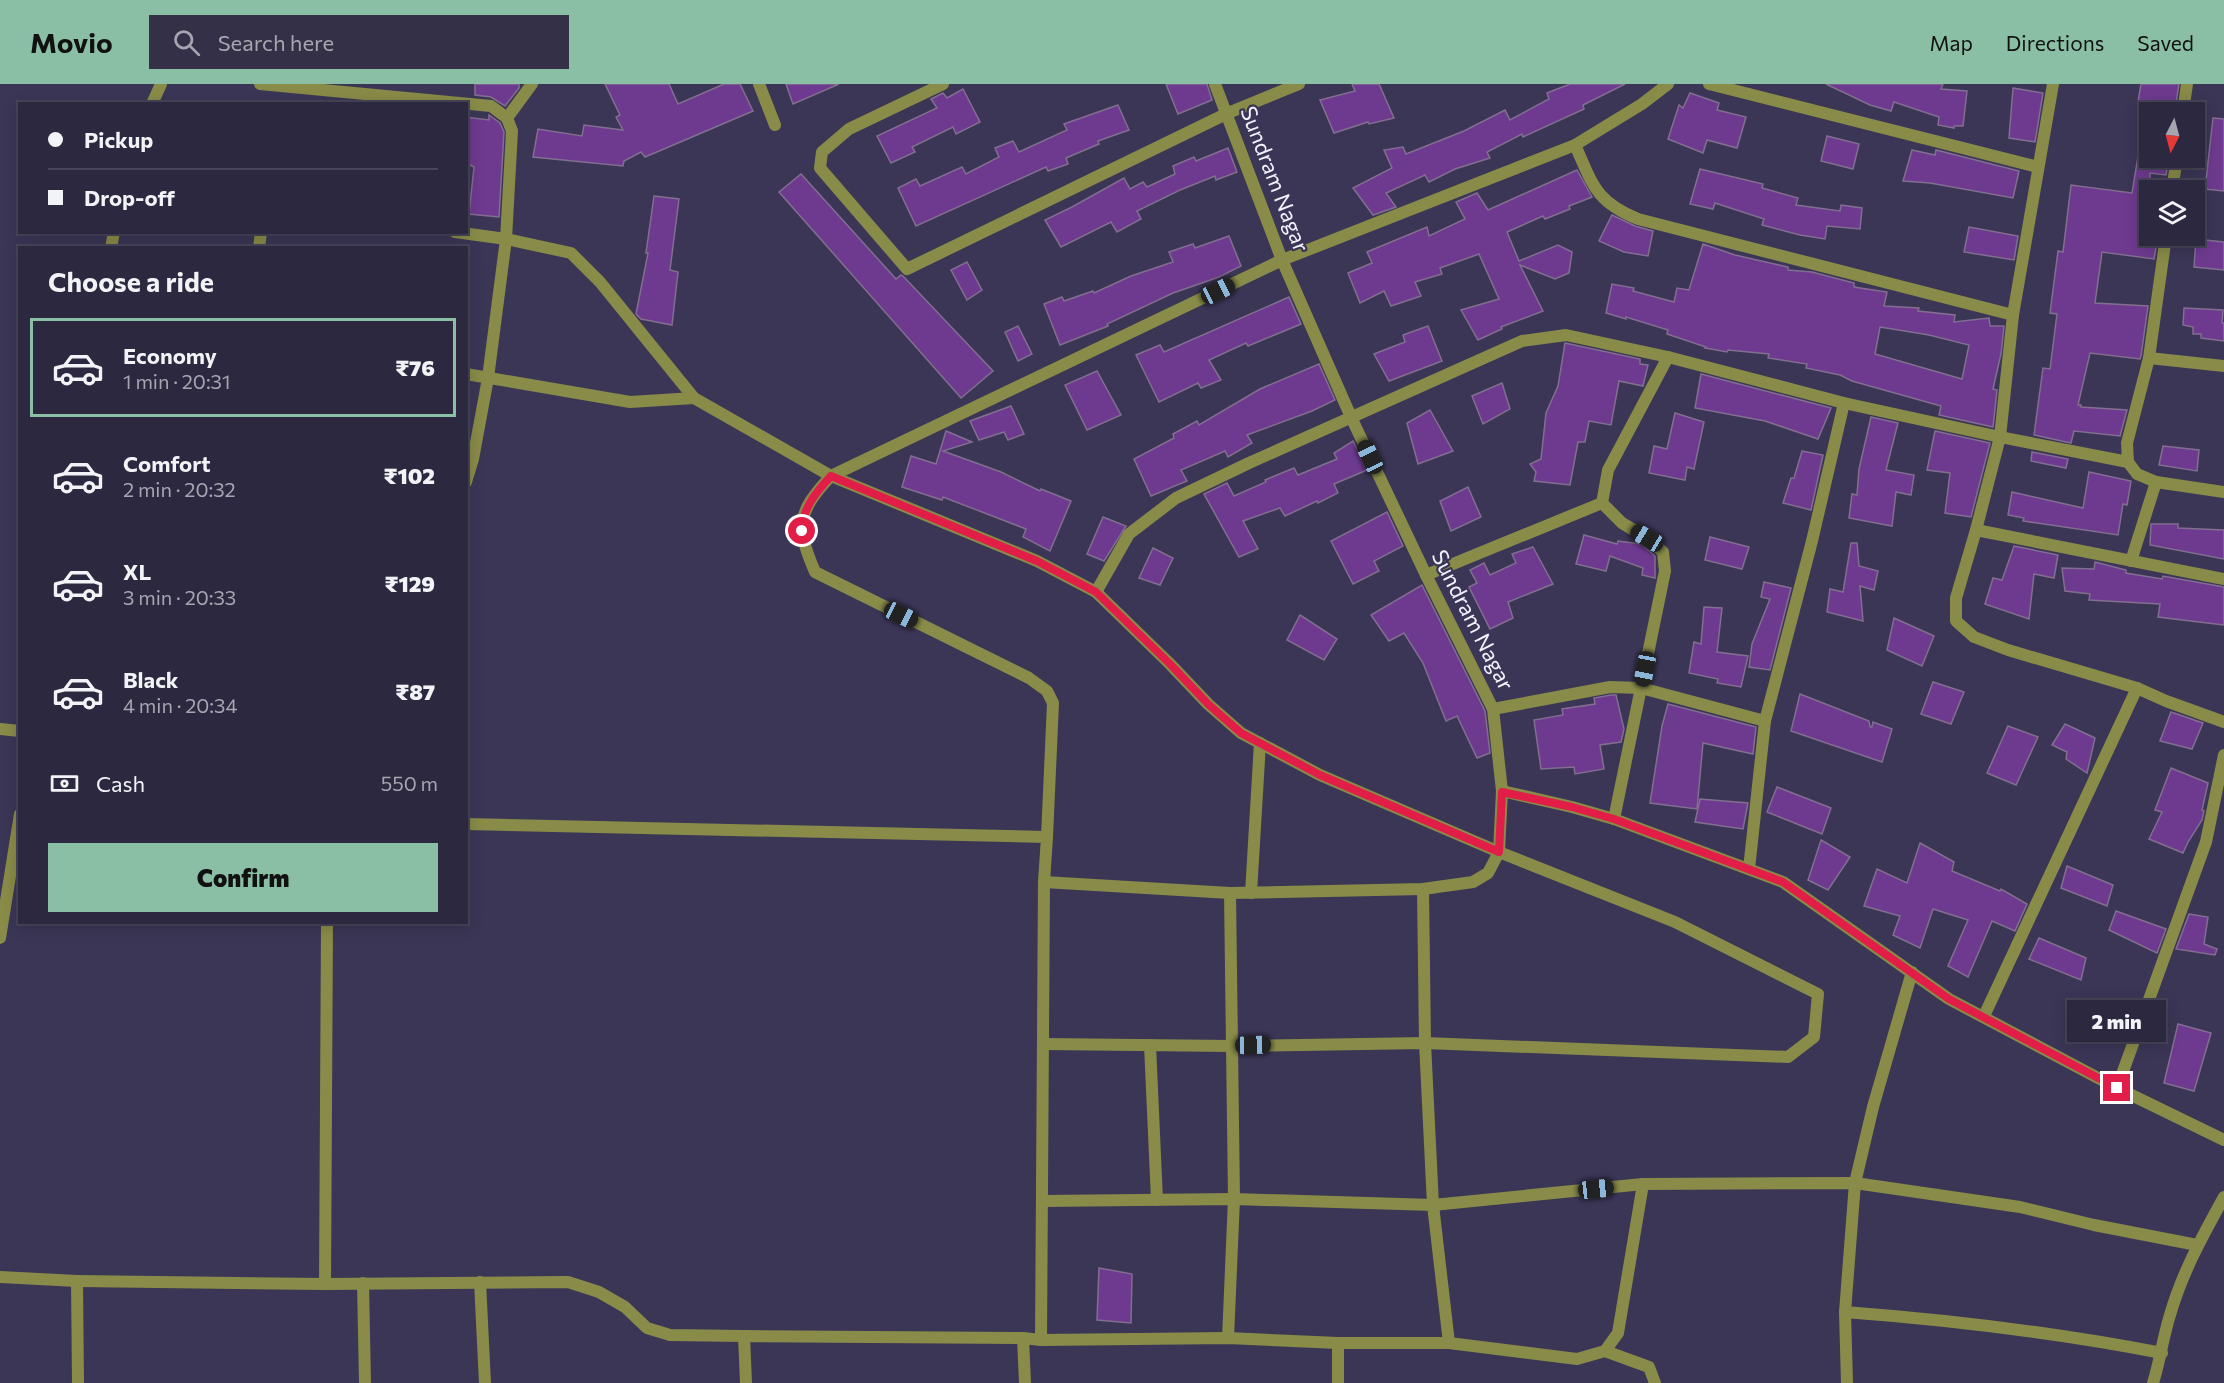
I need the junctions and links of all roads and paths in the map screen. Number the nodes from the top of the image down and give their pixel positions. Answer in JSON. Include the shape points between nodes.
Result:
{"nodes":[{"id":1,"x":161,"y":84,"type":"edge"},
{"id":2,"x":260,"y":84,"type":"edge"},
{"id":3,"x":532,"y":84,"type":"edge"},
{"id":4,"x":759,"y":84,"type":"edge"},
{"id":5,"x":943,"y":84,"type":"edge"},
{"id":6,"x":1215,"y":84,"type":"edge"},
{"id":7,"x":1299,"y":84,"type":"edge"},
{"id":8,"x":1668,"y":84,"type":"edge"},
{"id":9,"x":1709,"y":84,"type":"edge"},
{"id":10,"x":2053,"y":84,"type":"edge"},
{"id":11,"x":2187,"y":84,"type":"edge"},
{"id":12,"x":153,"y":102,"type":"edge"},
{"id":13,"x":449,"y":102,"type":"edge"},
{"id":14,"x":2184,"y":102,"type":"edge"},
{"id":15,"x":468,"y":104,"type":"edge"},
{"id":16,"x":1228,"y":113,"type":"junction"},
{"id":17,"x":507,"y":118,"type":"junction"},
{"id":18,"x":775,"y":125,"type":"dead end"},
{"id":19,"x":1575,"y":145,"type":"junction"},
{"id":20,"x":2038,"y":167,"type":"junction"},
{"id":21,"x":468,"y":234,"type":"edge"},
{"id":22,"x":506,"y":239,"type":"junction"},
{"id":23,"x":2165,"y":246,"type":"edge"},
{"id":24,"x":1282,"y":260,"type":"junction"},
{"id":25,"x":2013,"y":315,"type":"junction"},
{"id":26,"x":1668,"y":357,"type":"junction"},
{"id":27,"x":2149,"y":358,"type":"junction"},
{"id":28,"x":2224,"y":366,"type":"edge"},
{"id":29,"x":468,"y":374,"type":"edge"},
{"id":30,"x":488,"y":378,"type":"junction"},
{"id":31,"x":694,"y":398,"type":"junction"},
{"id":32,"x":1844,"y":404,"type":"junction"},
{"id":33,"x":1351,"y":417,"type":"junction"},
{"id":34,"x":2000,"y":437,"type":"junction"},
{"id":35,"x":2128,"y":462,"type":"junction"},
{"id":36,"x":468,"y":475,"type":"edge"},
{"id":37,"x":831,"y":476,"type":"junction"},
{"id":38,"x":2156,"y":482,"type":"junction"},
{"id":39,"x":2224,"y":492,"type":"edge"},
{"id":40,"x":1602,"y":503,"type":"junction"},
{"id":41,"x":1976,"y":530,"type":"junction"},
{"id":42,"x":2131,"y":561,"type":"junction"},
{"id":43,"x":1426,"y":574,"type":"junction"},
{"id":44,"x":2224,"y":579,"type":"edge"},
{"id":45,"x":1096,"y":592,"type":"junction"},
{"id":46,"x":1641,"y":688,"type":"junction"},
{"id":47,"x":2137,"y":688,"type":"junction"},
{"id":48,"x":1493,"y":709,"type":"junction"},
{"id":49,"x":1765,"y":721,"type":"junction"},
{"id":50,"x":2224,"y":722,"type":"edge"},
{"id":51,"x":0,"y":729,"type":"edge"},
{"id":52,"x":18,"y":731,"type":"edge"},
{"id":53,"x":1260,"y":743,"type":"junction"},
{"id":54,"x":2224,"y":755,"type":"edge"},
{"id":55,"x":1502,"y":792,"type":"junction"},
{"id":56,"x":1614,"y":819,"type":"junction"},
{"id":57,"x":468,"y":824,"type":"edge"},
{"id":58,"x":18,"y":826,"type":"edge"},
{"id":59,"x":1047,"y":837,"type":"junction"},
{"id":60,"x":1499,"y":852,"type":"junction"},
{"id":61,"x":1749,"y":869,"type":"junction"},
{"id":62,"x":1044,"y":882,"type":"junction"},
{"id":63,"x":1423,"y":889,"type":"junction"},
{"id":64,"x":1230,"y":893,"type":"junction"},
{"id":65,"x":1251,"y":893,"type":"junction"},
{"id":66,"x":327,"y":924,"type":"edge"},
{"id":67,"x":0,"y":938,"type":"edge"},
{"id":68,"x":1912,"y":972,"type":"junction"},
{"id":69,"x":1984,"y":1016,"type":"junction"},
{"id":70,"x":1425,"y":1043,"type":"junction"},
{"id":71,"x":1044,"y":1044,"type":"junction"},
{"id":72,"x":1150,"y":1045,"type":"junction"},
{"id":73,"x":1232,"y":1046,"type":"junction"},
{"id":74,"x":2117,"y":1088,"type":"junction"},
{"id":75,"x":2224,"y":1140,"type":"edge"},
{"id":76,"x":1855,"y":1183,"type":"junction"},
{"id":77,"x":1643,"y":1184,"type":"junction"},
{"id":78,"x":2224,"y":1197,"type":"edge"},
{"id":79,"x":1234,"y":1199,"type":"junction"},
{"id":80,"x":1157,"y":1200,"type":"junction"},
{"id":81,"x":1042,"y":1201,"type":"junction"},
{"id":82,"x":1433,"y":1205,"type":"junction"},
{"id":83,"x":2197,"y":1245,"type":"junction"},
{"id":84,"x":0,"y":1277,"type":"edge"},
{"id":85,"x":77,"y":1281,"type":"junction"},
{"id":86,"x":480,"y":1282,"type":"junction"},
{"id":87,"x":325,"y":1284,"type":"junction"},
{"id":88,"x":363,"y":1284,"type":"junction"},
{"id":89,"x":1845,"y":1312,"type":"junction"},
{"id":90,"x":744,"y":1336,"type":"junction"},
{"id":91,"x":1023,"y":1338,"type":"junction"},
{"id":92,"x":1228,"y":1338,"type":"junction"},
{"id":93,"x":1041,"y":1340,"type":"junction"},
{"id":94,"x":1338,"y":1343,"type":"junction"},
{"id":95,"x":1449,"y":1343,"type":"junction"},
{"id":96,"x":1605,"y":1351,"type":"junction"},
{"id":97,"x":2162,"y":1353,"type":"junction"},
{"id":98,"x":78,"y":1383,"type":"edge"},
{"id":99,"x":365,"y":1383,"type":"edge"},
{"id":100,"x":484,"y":1383,"type":"edge"},
{"id":101,"x":746,"y":1383,"type":"edge"},
{"id":102,"x":1025,"y":1383,"type":"edge"},
{"id":103,"x":1338,"y":1383,"type":"edge"},
{"id":104,"x":1655,"y":1383,"type":"edge"},
{"id":105,"x":1847,"y":1383,"type":"edge"},
{"id":106,"x":2153,"y":1383,"type":"edge"}],
"edges":[{"from":1,"to":12,"type":"street"},
{"from":2,"to":13,"type":"street"},
{"from":3,"to":17,"type":"street"},
{"from":4,"to":18,"type":"street"},
{"from":5,"to":16,"type":"street","via":[[849,129],[822,152],[820,168],[907,269]]},
{"from":6,"to":16,"type":"street","name":"Sundram Nagar"},
{"from":7,"to":16,"type":"street"},
{"from":8,"to":19,"type":"street"},
{"from":9,"to":20,"type":"street"},
{"from":10,"to":20,"type":"street"},
{"from":11,"to":14,"type":"street"},
{"from":15,"to":17,"type":"street","via":[[491,106]]},
{"from":16,"to":24,"type":"street","name":"Sundram Nagar"},
{"from":17,"to":22,"type":"street","via":[[512,131]]},
{"from":19,"to":24,"type":"street"},
{"from":19,"to":25,"type":"street","via":[[1598,195],[1618,211],[1638,219]]},
{"from":20,"to":25,"type":"street"},
{"from":21,"to":22,"type":"street"},
{"from":22,"to":30,"type":"street"},
{"from":22,"to":31,"type":"street","via":[[571,253],[600,282]]},
{"from":23,"to":27,"type":"street"},
{"from":24,"to":33,"type":"street","name":"Sundram Nagar"},
{"from":24,"to":37,"type":"street"},
{"from":25,"to":34,"type":"street"},
{"from":26,"to":32,"type":"street"},
{"from":26,"to":33,"type":"street","via":[[1566,335],[1522,341]]},
{"from":26,"to":40,"type":"street","via":[[1608,471]]},
{"from":27,"to":28,"type":"street"},
{"from":27,"to":35,"type":"street","via":[[2127,443]]},
{"from":29,"to":30,"type":"street"},
{"from":30,"to":31,"type":"street","via":[[630,402]]},
{"from":30,"to":36,"type":"street"},
{"from":31,"to":37,"type":"street"},
{"from":32,"to":34,"type":"street"},
{"from":32,"to":49,"type":"street"},
{"from":33,"to":43,"type":"street","name":"Sundram Nagar"},
{"from":33,"to":45,"type":"street","via":[[1176,498],[1129,534]]},
{"from":34,"to":35,"type":"street"},
{"from":34,"to":41,"type":"street"},
{"from":35,"to":38,"type":"street","via":[[2137,474]]},
{"from":37,"to":45,"type":"street","via":[[1037,561]]},
{"from":37,"to":59,"type":"street","via":[[816,492],[802,519],[803,544],[815,572],[1029,678],[1047,691],[1053,703]]},
{"from":38,"to":39,"type":"street"},
{"from":38,"to":42,"type":"street"},
{"from":40,"to":43,"type":"street"},
{"from":40,"to":46,"type":"street","via":[[1622,523],[1663,552],[1665,570]]},
{"from":41,"to":42,"type":"street"},
{"from":41,"to":47,"type":"street","via":[[1956,598],[1956,621],[1974,637],[2008,650]]},
{"from":42,"to":44,"type":"street"},
{"from":43,"to":48,"type":"street","name":"Sundram Nagar"},
{"from":45,"to":53,"type":"street","via":[[1208,704],[1241,733]]},
{"from":46,"to":48,"type":"street","via":[[1610,687]]},
{"from":46,"to":49,"type":"street"},
{"from":46,"to":56,"type":"street"},
{"from":47,"to":50,"type":"street"},
{"from":47,"to":69,"type":"street"},
{"from":48,"to":55,"type":"street","name":"Sundram Nagar"},
{"from":49,"to":61,"type":"street"},
{"from":51,"to":52,"type":"street"},
{"from":53,"to":60,"type":"street","via":[[1320,775]]},
{"from":53,"to":65,"type":"street"},
{"from":54,"to":74,"type":"street","via":[[2206,842]]},
{"from":55,"to":56,"type":"street"},
{"from":55,"to":60,"type":"street","name":"Sundram Nagar"},
{"from":56,"to":61,"type":"street"},
{"from":57,"to":59,"type":"street"},
{"from":58,"to":67,"type":"street"},
{"from":59,"to":62,"type":"street"},
{"from":60,"to":63,"type":"street","via":[[1488,873],[1473,882]]},
{"from":60,"to":70,"type":"street","via":[[1675,922],[1818,994],[1814,1037],[1788,1057]]},
{"from":61,"to":68,"type":"street","via":[[1783,882]]},
{"from":62,"to":64,"type":"street"},
{"from":62,"to":71,"type":"street"},
{"from":63,"to":65,"type":"street"},
{"from":63,"to":70,"type":"street"},
{"from":64,"to":65,"type":"street"},
{"from":64,"to":73,"type":"street"},
{"from":66,"to":87,"type":"street"},
{"from":68,"to":69,"type":"street","via":[[1949,999]]},
{"from":68,"to":76,"type":"street"},
{"from":69,"to":74,"type":"street"},
{"from":70,"to":73,"type":"street"},
{"from":70,"to":82,"type":"street"},
{"from":71,"to":72,"type":"street"},
{"from":71,"to":81,"type":"street"},
{"from":72,"to":73,"type":"street"},
{"from":72,"to":80,"type":"street"},
{"from":73,"to":79,"type":"street"},
{"from":74,"to":75,"type":"street"},
{"from":76,"to":77,"type":"street"},
{"from":76,"to":83,"type":"street","via":[[2020,1207]]},
{"from":76,"to":89,"type":"street"},
{"from":77,"to":82,"type":"street"},
{"from":77,"to":96,"type":"street","via":[[1618,1333]]},
{"from":78,"to":83,"type":"street"},
{"from":79,"to":80,"type":"street"},
{"from":79,"to":82,"type":"street"},
{"from":79,"to":92,"type":"street"},
{"from":80,"to":81,"type":"street"},
{"from":81,"to":93,"type":"street"},
{"from":82,"to":95,"type":"street"},
{"from":83,"to":97,"type":"street","via":[[2170,1316]]},
{"from":84,"to":85,"type":"street"},
{"from":85,"to":87,"type":"street"},
{"from":85,"to":98,"type":"street"},
{"from":86,"to":88,"type":"street"},
{"from":86,"to":90,"type":"street","via":[[568,1282],[599,1292],[655,1331],[670,1335]]},
{"from":86,"to":100,"type":"street"},
{"from":87,"to":88,"type":"street"},
{"from":88,"to":99,"type":"street"},
{"from":89,"to":97,"type":"street","via":[[1927,1318]]},
{"from":89,"to":105,"type":"street"},
{"from":90,"to":91,"type":"street"},
{"from":90,"to":101,"type":"street"},
{"from":91,"to":93,"type":"street"},
{"from":91,"to":102,"type":"street"},
{"from":92,"to":93,"type":"street"},
{"from":92,"to":94,"type":"street"},
{"from":94,"to":95,"type":"street"},
{"from":94,"to":103,"type":"street"},
{"from":95,"to":96,"type":"street","via":[[1577,1359]]},
{"from":96,"to":104,"type":"street","via":[[1649,1367]]},
{"from":97,"to":106,"type":"street"}]}
